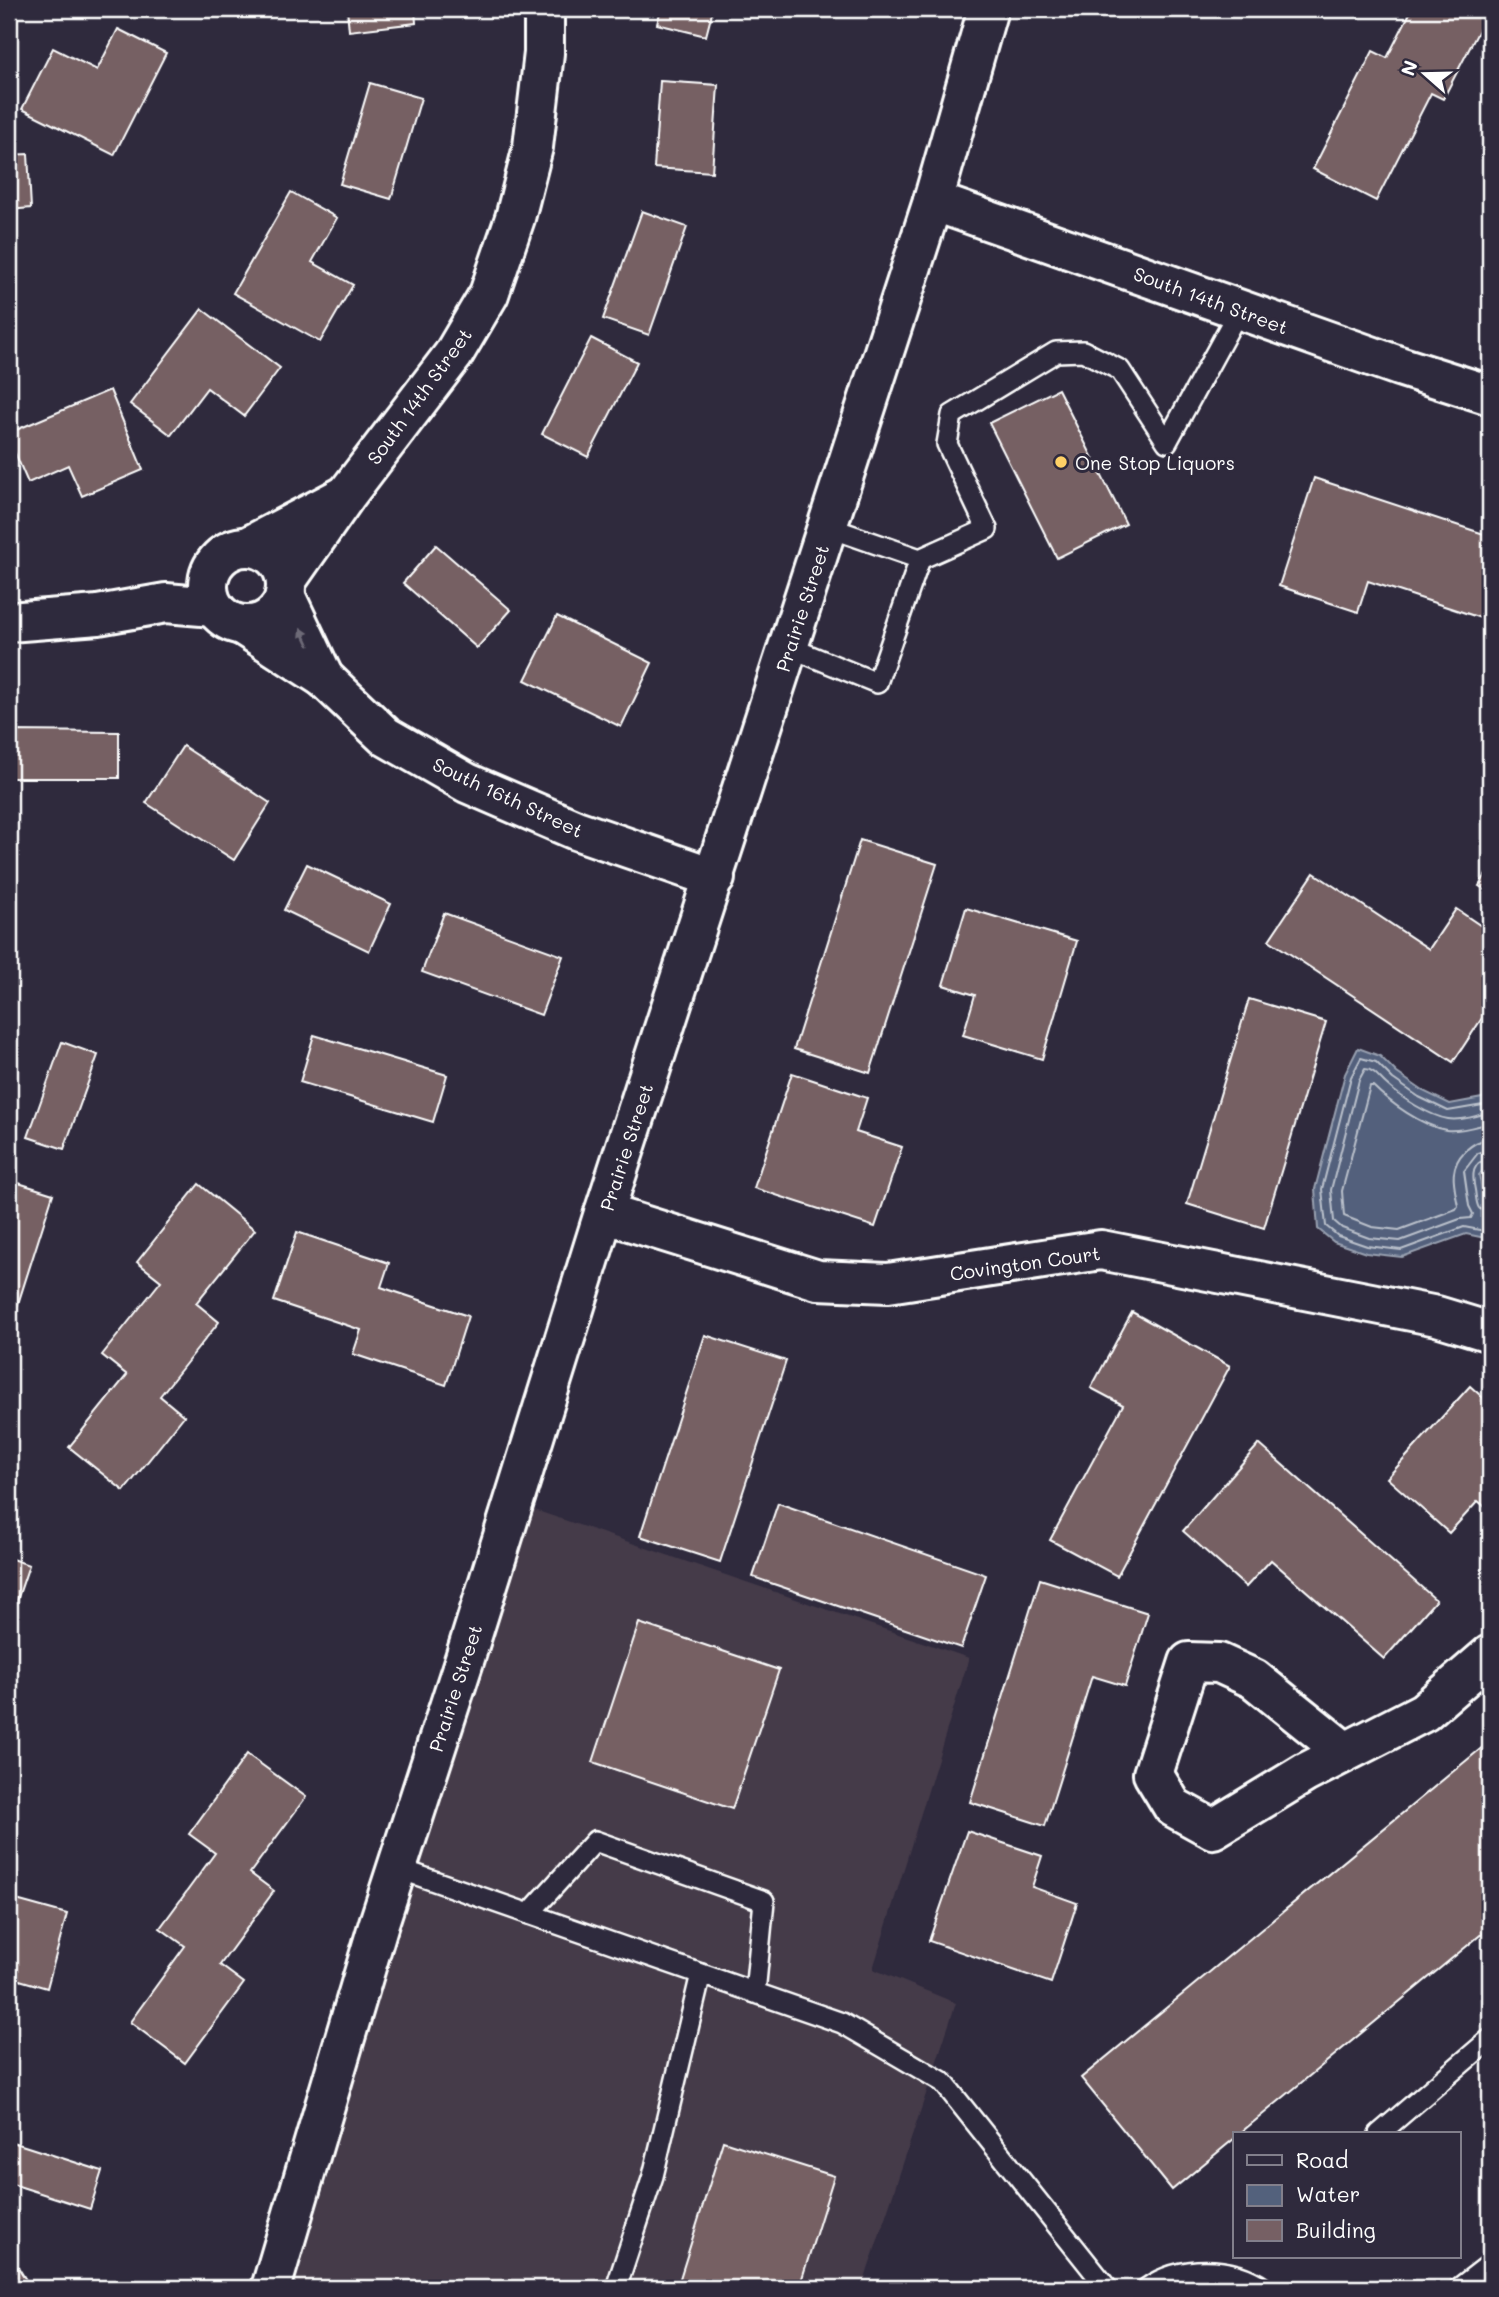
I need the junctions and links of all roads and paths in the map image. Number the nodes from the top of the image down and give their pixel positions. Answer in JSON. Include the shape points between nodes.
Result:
{"nodes":[{"id":1,"x":544,"y":9,"type":"edge"},
{"id":2,"x":988,"y":9,"type":"edge"},
{"id":3,"x":933,"y":201,"type":"junction"},
{"id":4,"x":1239,"y":310,"type":"junction"},
{"id":5,"x":1490,"y":395,"type":"edge"},
{"id":6,"x":347,"y":494,"type":"junction"},
{"id":7,"x":828,"y":527,"type":"junction"},
{"id":8,"x":232,"y":553,"type":"junction"},
{"id":9,"x":920,"y":559,"type":"junction"},
{"id":10,"x":286,"y":588,"type":"junction"},
{"id":11,"x":98,"y":615,"type":"junction"},
{"id":12,"x":228,"y":616,"type":"junction"},
{"id":13,"x":9,"y":622,"type":"edge"},
{"id":14,"x":789,"y":647,"type":"junction"},
{"id":15,"x":324,"y":678,"type":"junction"},
{"id":16,"x":715,"y":878,"type":"junction"},
{"id":17,"x":604,"y":1213,"type":"junction"},
{"id":18,"x":1490,"y":1332,"type":"edge"},
{"id":19,"x":1490,"y":1655,"type":"edge"},
{"id":20,"x":1345,"y":1752,"type":"junction"},
{"id":21,"x":397,"y":1868,"type":"junction"},
{"id":22,"x":529,"y":1914,"type":"junction"},
{"id":23,"x":701,"y":1974,"type":"junction"},
{"id":24,"x":755,"y":1993,"type":"junction"},
{"id":25,"x":1490,"y":2039,"type":"edge"},
{"id":26,"x":1381,"y":2132,"type":"edge"},
{"id":27,"x":1235,"y":2258,"type":"edge"},
{"id":28,"x":1490,"y":2264,"type":"edge"},
{"id":29,"x":1219,"y":2271,"type":"junction"},
{"id":30,"x":271,"y":2288,"type":"edge"},
{"id":31,"x":617,"y":2288,"type":"edge"},
{"id":32,"x":1107,"y":2288,"type":"edge"},
{"id":33,"x":1147,"y":2288,"type":"edge"},
{"id":34,"x":1264,"y":2288,"type":"edge"},
{"id":35,"x":1459,"y":2288,"type":"edge"}],
"edges":[{"from":1,"to":6,"type":"street","name":"South 14th Street","via":[[533,147],[489,293],[453,355]]},
{"from":2,"to":3,"type":"street","name":"Prairie Street"},
{"from":3,"to":4,"type":"street","name":"South 14th Street"},
{"from":3,"to":7,"type":"street","name":"Prairie Street"},
{"from":4,"to":5,"type":"street","name":"South 14th Street"},
{"from":4,"to":9,"type":"lane","via":[[1167,442],[1120,370],[1083,351],[1056,352],[952,415],[947,444],[988,529]]},
{"from":6,"to":8,"type":"street","name":"South 14th Street"},
{"from":6,"to":10,"type":"street","name":"South 14th Street"},
{"from":7,"to":9,"type":"lane"},
{"from":7,"to":14,"type":"street","name":"Prairie Street"},
{"from":8,"to":10,"type":"street","via":[[263,550],[274,557],[282,567]]},
{"from":8,"to":11,"type":"street","name":"South 16th Street"},
{"from":8,"to":12,"type":"street","via":[[208,580],[209,594]]},
{"from":9,"to":14,"type":"lane","via":[[877,683]]},
{"from":10,"to":12,"type":"street","via":[[280,608],[268,620],[256,625]]},
{"from":15,"to":10,"type":"street","name":"South 16th Street","one_way":true},
{"from":11,"to":12,"type":"street","name":"South 16th Street","via":[[166,603]]},
{"from":11,"to":13,"type":"street","name":"South 16th Street"},
{"from":12,"to":15,"type":"street","name":"South 16th Street"},
{"from":14,"to":16,"type":"street","name":"Prairie Street"},
{"from":15,"to":16,"type":"street","name":"South 16th Street","via":[[385,736],[467,783],[576,830]]},
{"from":16,"to":17,"type":"street","name":"Prairie Street"},
{"from":17,"to":18,"type":"street","name":"Covington Court","via":[[818,1280],[888,1283],[1101,1250],[1437,1316]]},
{"from":17,"to":21,"type":"street","name":"Prairie Street"},
{"from":19,"to":20,"type":"street","via":[[1424,1712]]},
{"from":20,"to":20,"type":"street","via":[[1213,1829],[1174,1807],[1153,1774],[1189,1662],[1219,1663],[1254,1679]]},
{"from":21,"to":22,"type":"lane"},
{"from":21,"to":30,"type":"street","name":"Prairie Street"},
{"from":22,"to":23,"type":"lane"},
{"from":22,"to":24,"type":"lane","via":[[596,1841],[764,1901]]},
{"from":23,"to":24,"type":"lane"},
{"from":23,"to":31,"type":"lane","via":[[653,2176]]},
{"from":24,"to":32,"type":"lane","via":[[842,2023],[943,2082]]},
{"from":25,"to":26,"type":"lane"},
{"from":27,"to":29,"type":"lane"},
{"from":28,"to":35,"type":"lane"},
{"from":29,"to":33,"type":"lane","via":[[1183,2273]]},
{"from":29,"to":34,"type":"lane"}]}
